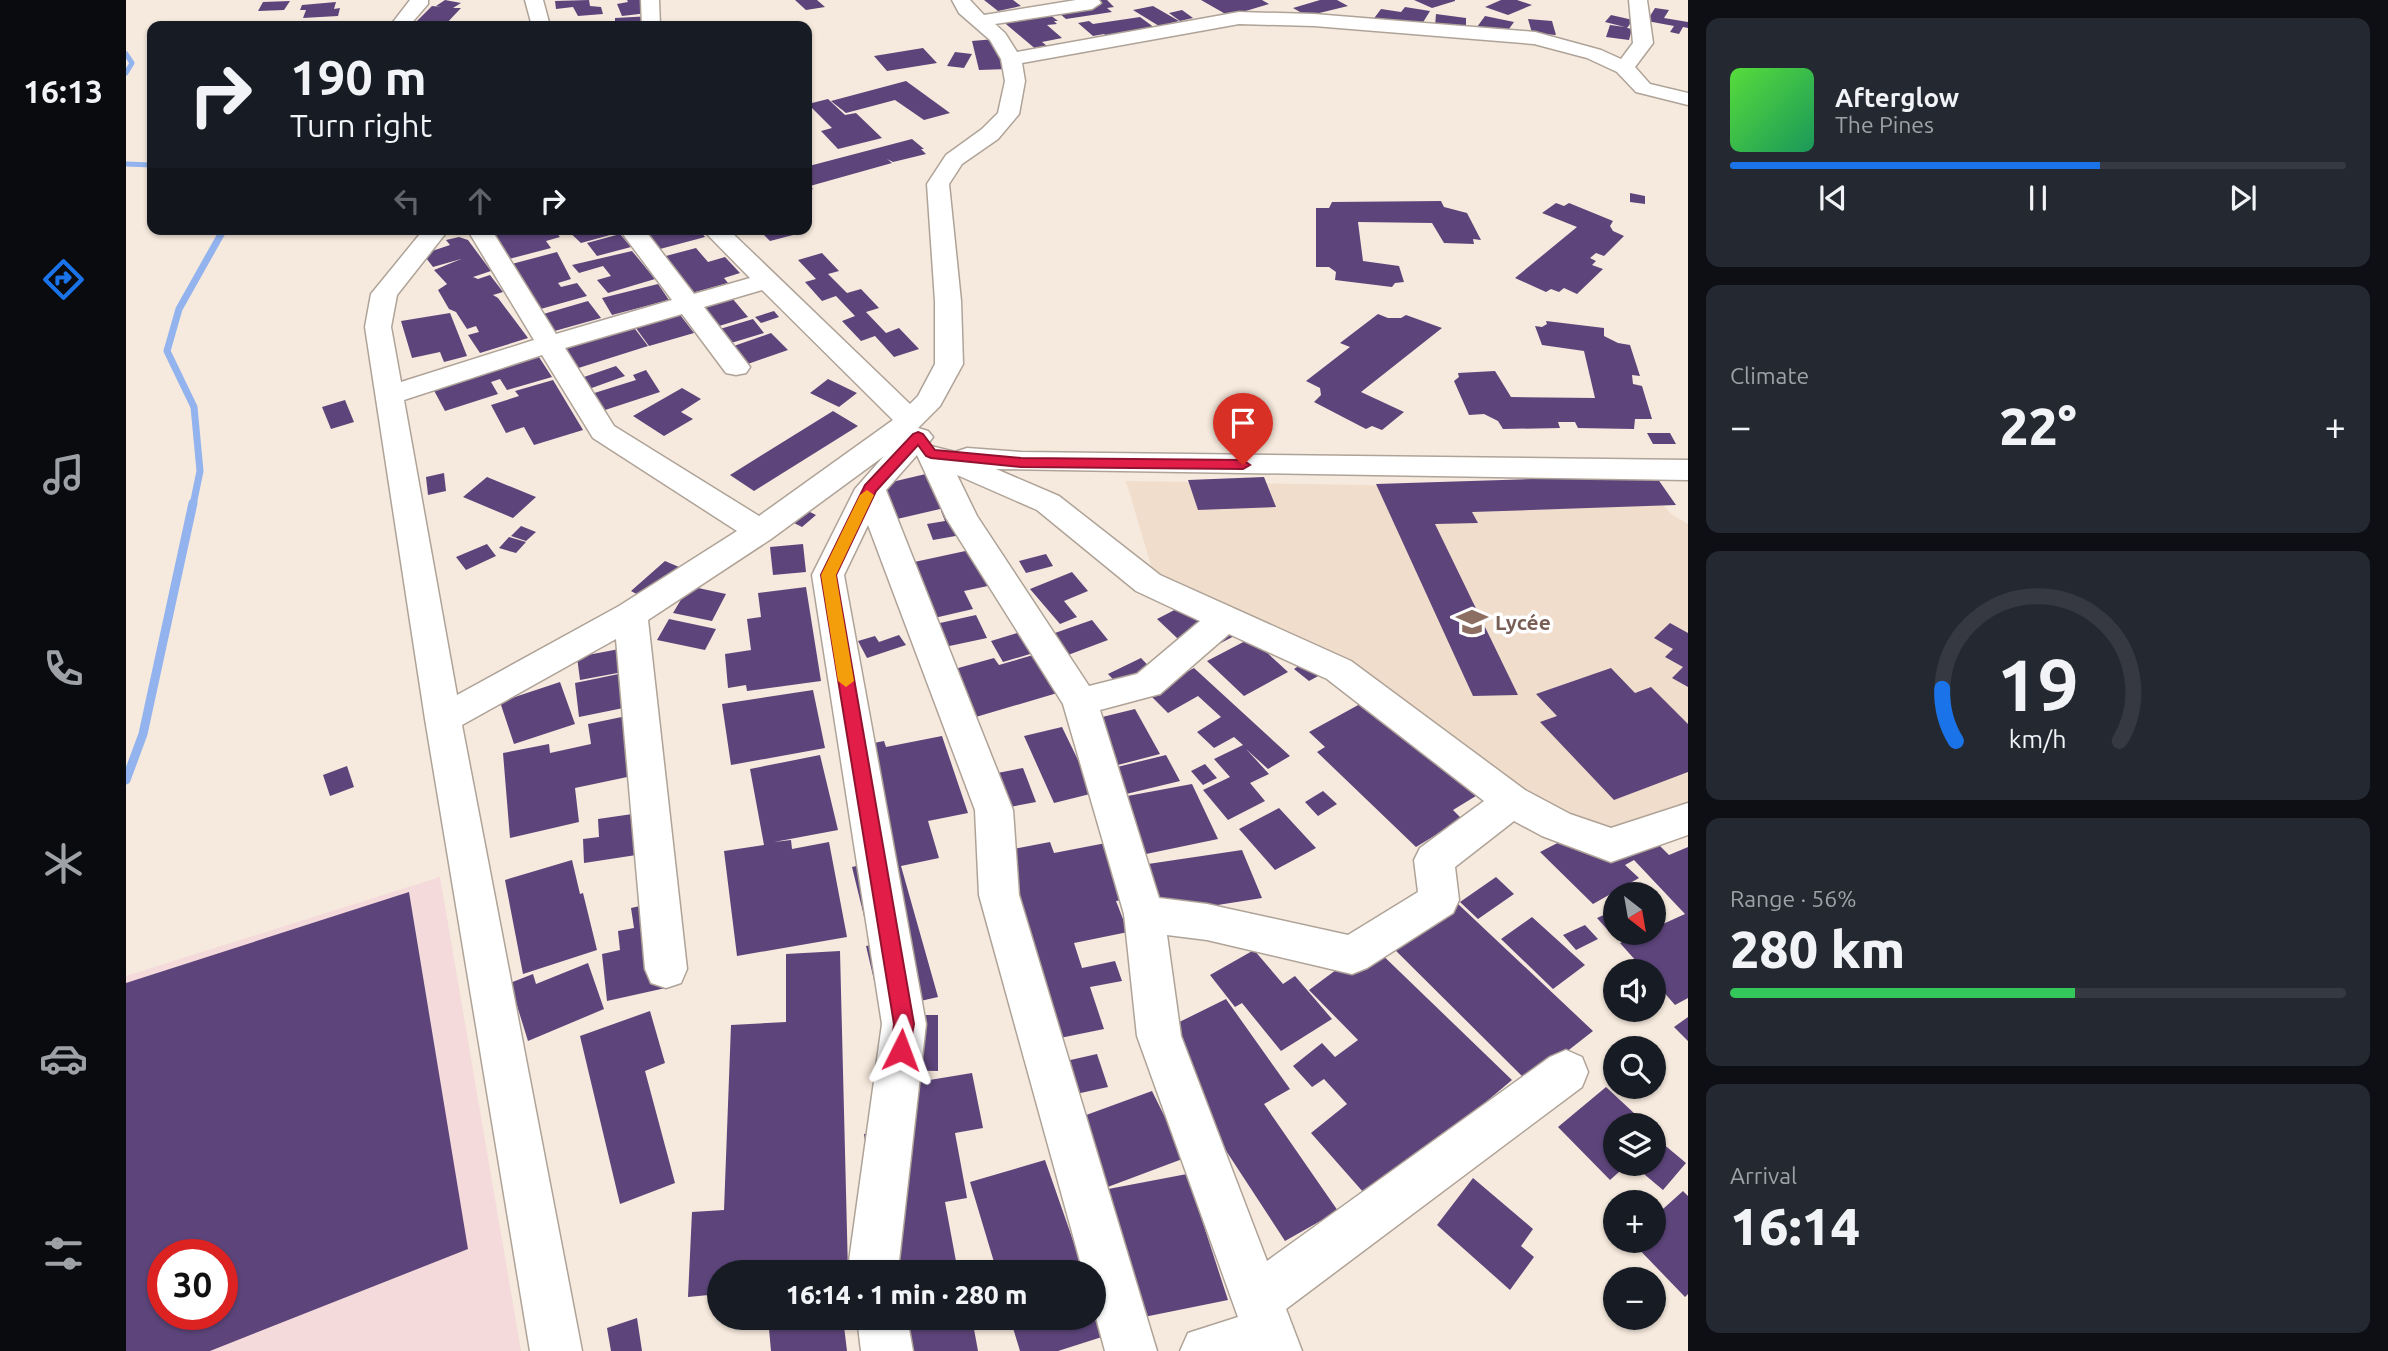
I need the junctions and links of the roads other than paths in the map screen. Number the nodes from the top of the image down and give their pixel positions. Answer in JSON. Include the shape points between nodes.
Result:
{"nodes":[{"id":1,"x":419,"y":0,"type":"edge"},
{"id":2,"x":534,"y":0,"type":"edge"},
{"id":3,"x":650,"y":0,"type":"edge"},
{"id":4,"x":1638,"y":0,"type":"edge"},
{"id":5,"x":1311,"y":2,"type":"dead end"},
{"id":6,"x":1092,"y":3,"type":"dead end"},
{"id":7,"x":1284,"y":3,"type":"edge"},
{"id":8,"x":971,"y":10,"type":"edge"},
{"id":9,"x":1239,"y":18,"type":"junction"},
{"id":10,"x":404,"y":21,"type":"edge"},
{"id":11,"x":540,"y":21,"type":"edge"},
{"id":12,"x":650,"y":21,"type":"edge"},
{"id":13,"x":1011,"y":59,"type":"junction"},
{"id":14,"x":1624,"y":68,"type":"junction"},
{"id":15,"x":1688,"y":99,"type":"edge"},
{"id":16,"x":432,"y":235,"type":"edge"},
{"id":17,"x":483,"y":235,"type":"edge"},
{"id":18,"x":636,"y":235,"type":"edge"},
{"id":19,"x":720,"y":235,"type":"edge"},
{"id":20,"x":767,"y":281,"type":"junction"},
{"id":21,"x":689,"y":305,"type":"junction"},
{"id":22,"x":549,"y":344,"type":"junction"},
{"id":23,"x":736,"y":367,"type":"dead end"},
{"id":24,"x":390,"y":396,"type":"junction"},
{"id":25,"x":915,"y":435,"type":"junction"},
{"id":26,"x":1688,"y":470,"type":"edge"},
{"id":27,"x":870,"y":489,"type":"junction"},
{"id":28,"x":760,"y":531,"type":"junction"},
{"id":29,"x":631,"y":615,"type":"junction"},
{"id":30,"x":1225,"y":618,"type":"junction"},
{"id":31,"x":1080,"y":702,"type":"junction"},
{"id":32,"x":443,"y":719,"type":"junction"},
{"id":33,"x":1513,"y":801,"type":"junction"},
{"id":34,"x":1688,"y":820,"type":"edge"},
{"id":35,"x":1144,"y":915,"type":"junction"},
{"id":36,"x":666,"y":969,"type":"dead end"},
{"id":37,"x":1566,"y":1072,"type":"dead end"},
{"id":38,"x":874,"y":1260,"type":"edge"},
{"id":39,"x":1268,"y":1328,"type":"edge"},
{"id":40,"x":884,"y":1330,"type":"edge"},
{"id":41,"x":556,"y":1351,"type":"edge"},
{"id":42,"x":887,"y":1351,"type":"edge"},
{"id":43,"x":1131,"y":1351,"type":"edge"},
{"id":44,"x":1206,"y":1351,"type":"edge"}],
"edges":[{"from":1,"to":10,"type":"street"},
{"from":2,"to":11,"type":"street"},
{"from":3,"to":12,"type":"street"},
{"from":4,"to":14,"type":"street","via":[[1643,43]]},
{"from":5,"to":7,"type":"street"},
{"from":6,"to":8,"type":"street"},
{"from":7,"to":9,"type":"street"},
{"from":8,"to":13,"type":"street","via":[[998,37]]},
{"from":9,"to":13,"type":"street"},
{"from":9,"to":14,"type":"street","via":[[1535,38],[1594,54]]},
{"from":13,"to":25,"type":"street","via":[[1015,81],[1008,114],[990,134],[954,160],[937,184],[949,364]]},
{"from":14,"to":15,"type":"street","via":[[1643,88]]},
{"from":16,"to":24,"type":"street","via":[[384,294],[378,327]]},
{"from":17,"to":22,"type":"street"},
{"from":18,"to":21,"type":"street"},
{"from":19,"to":20,"type":"street"},
{"from":20,"to":21,"type":"street"},
{"from":20,"to":25,"type":"street"},
{"from":21,"to":22,"type":"street"},
{"from":21,"to":23,"type":"street"},
{"from":22,"to":24,"type":"street"},
{"from":22,"to":28,"type":"street","via":[[603,432]]},
{"from":24,"to":32,"type":"street"},
{"from":25,"to":26,"type":"street","via":[[1021,462]]},
{"from":25,"to":27,"type":"street"},
{"from":25,"to":28,"type":"street"},
{"from":25,"to":30,"type":"street","via":[[1048,503],[1148,583]]},
{"from":25,"to":31,"type":"street","via":[[962,518]]},
{"from":27,"to":38,"type":"street","via":[[828,575],[904,1024]]},
{"from":27,"to":43,"type":"street","via":[[994,810],[999,895]]},
{"from":28,"to":29,"type":"street"},
{"from":29,"to":32,"type":"street"},
{"from":29,"to":36,"type":"street"},
{"from":30,"to":31,"type":"street","via":[[1148,685]]},
{"from":30,"to":33,"type":"street","via":[[1339,670]]},
{"from":31,"to":35,"type":"street"},
{"from":32,"to":41,"type":"street"},
{"from":33,"to":34,"type":"street","via":[[1556,825],[1611,845]]},
{"from":33,"to":35,"type":"street","via":[[1434,860],[1439,900],[1352,955],[1207,922]]},
{"from":35,"to":39,"type":"street","via":[[1159,1036]]},
{"from":37,"to":39,"type":"street"},
{"from":39,"to":44,"type":"street"},
{"from":40,"to":42,"type":"street"}]}
